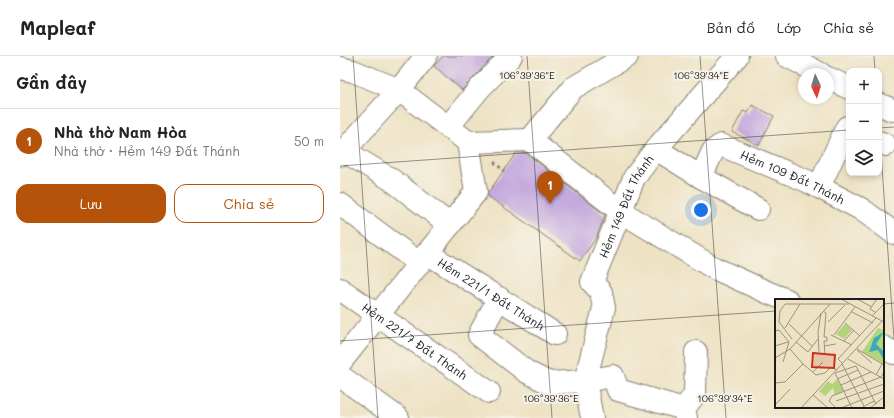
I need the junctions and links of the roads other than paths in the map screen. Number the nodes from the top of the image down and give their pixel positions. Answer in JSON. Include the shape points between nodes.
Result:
{"nodes":[{"id":1,"x":426,"y":56,"type":"edge"},
{"id":2,"x":511,"y":56,"type":"edge"},
{"id":3,"x":628,"y":56,"type":"edge"},
{"id":4,"x":737,"y":56,"type":"edge"},
{"id":5,"x":786,"y":56,"type":"edge"},
{"id":6,"x":340,"y":68,"type":"edge"},
{"id":7,"x":809,"y":68,"type":"edge"},
{"id":8,"x":834,"y":81,"type":"edge"},
{"id":9,"x":846,"y":87,"type":"edge"},
{"id":10,"x":399,"y":90,"type":"junction"},
{"id":11,"x":448,"y":127,"type":"junction"},
{"id":12,"x":846,"y":129,"type":"edge"},
{"id":13,"x":530,"y":140,"type":"junction"},
{"id":14,"x":468,"y":142,"type":"junction"},
{"id":15,"x":656,"y":149,"type":"junction"},
{"id":16,"x":342,"y":153,"type":"edge"},
{"id":17,"x":701,"y":177,"type":"junction"},
{"id":18,"x":819,"y":187,"type":"junction"},
{"id":19,"x":340,"y":204,"type":"edge"},
{"id":20,"x":758,"y":209,"type":"dead end"},
{"id":21,"x":620,"y":211,"type":"junction"},
{"id":22,"x":450,"y":225,"type":"junction"},
{"id":23,"x":894,"y":233,"type":"edge"},
{"id":24,"x":423,"y":258,"type":"junction"},
{"id":25,"x":340,"y":289,"type":"edge"},
{"id":26,"x":499,"y":298,"type":"junction"},
{"id":27,"x":784,"y":299,"type":"edge"},
{"id":28,"x":378,"y":316,"type":"junction"},
{"id":29,"x":884,"y":332,"type":"edge"},
{"id":30,"x":555,"y":334,"type":"dead end"},
{"id":31,"x":894,"y":335,"type":"edge"},
{"id":32,"x":884,"y":348,"type":"edge"},
{"id":33,"x":696,"y":352,"type":"dead end"},
{"id":34,"x":894,"y":353,"type":"edge"},
{"id":35,"x":340,"y":363,"type":"edge"},
{"id":36,"x":340,"y":376,"type":"edge"},
{"id":37,"x":585,"y":381,"type":"junction"},
{"id":38,"x":489,"y":392,"type":"dead end"},
{"id":39,"x":685,"y":414,"type":"edge"},
{"id":40,"x":398,"y":418,"type":"edge"},
{"id":41,"x":592,"y":418,"type":"edge"}],
"edges":[{"from":1,"to":10,"type":"street"},
{"from":2,"to":11,"type":"street","via":[[479,89]]},
{"from":3,"to":13,"type":"street","via":[[573,88]]},
{"from":4,"to":15,"type":"street","name":"Hẻm 149 Đất Thánh"},
{"from":5,"to":7,"type":"street"},
{"from":6,"to":10,"type":"street"},
{"from":8,"to":9,"type":"street"},
{"from":10,"to":11,"type":"street"},
{"from":10,"to":16,"type":"street"},
{"from":11,"to":14,"type":"street"},
{"from":12,"to":18,"type":"street"},
{"from":13,"to":14,"type":"street"},
{"from":13,"to":21,"type":"street"},
{"from":14,"to":22,"type":"street","via":[[476,192]]},
{"from":15,"to":17,"type":"street"},
{"from":15,"to":21,"type":"street","name":"Hẻm 149 Đất Thánh","via":[[634,178]]},
{"from":16,"to":22,"type":"street","via":[[392,180]]},
{"from":17,"to":18,"type":"street","name":"Hẻm 109 Đất Thánh","via":[[714,151],[720,145]]},
{"from":17,"to":20,"type":"street"},
{"from":18,"to":23,"type":"street","name":"Hẻm 109 Đất Thánh","via":[[861,209]]},
{"from":19,"to":24,"type":"street","name":"Hẻm 221/1 Đất Thánh"},
{"from":21,"to":27,"type":"street","via":[[714,268]]},
{"from":21,"to":37,"type":"street","name":"Hẻm 149 Đất Thánh","via":[[592,282],[601,292],[604,308]]},
{"from":22,"to":24,"type":"street"},
{"from":24,"to":26,"type":"street","name":"Hẻm 221/1 Đất Thánh"},
{"from":24,"to":28,"type":"street"},
{"from":25,"to":28,"type":"street","name":"Hẻm 221/7 Đất Thánh"},
{"from":26,"to":30,"type":"street","name":"Hẻm 221/1 Đất Thánh"},
{"from":26,"to":37,"type":"street","via":[[479,335],[527,372],[548,383]]},
{"from":28,"to":35,"type":"street"},
{"from":28,"to":38,"type":"street","name":"Hẻm 221/7 Đất Thánh"},
{"from":29,"to":31,"type":"street"},
{"from":32,"to":34,"type":"street"},
{"from":33,"to":39,"type":"street","via":[[695,394]]},
{"from":36,"to":40,"type":"street"},
{"from":37,"to":39,"type":"street","via":[[613,376],[618,390]]},
{"from":37,"to":41,"type":"street"}]}
